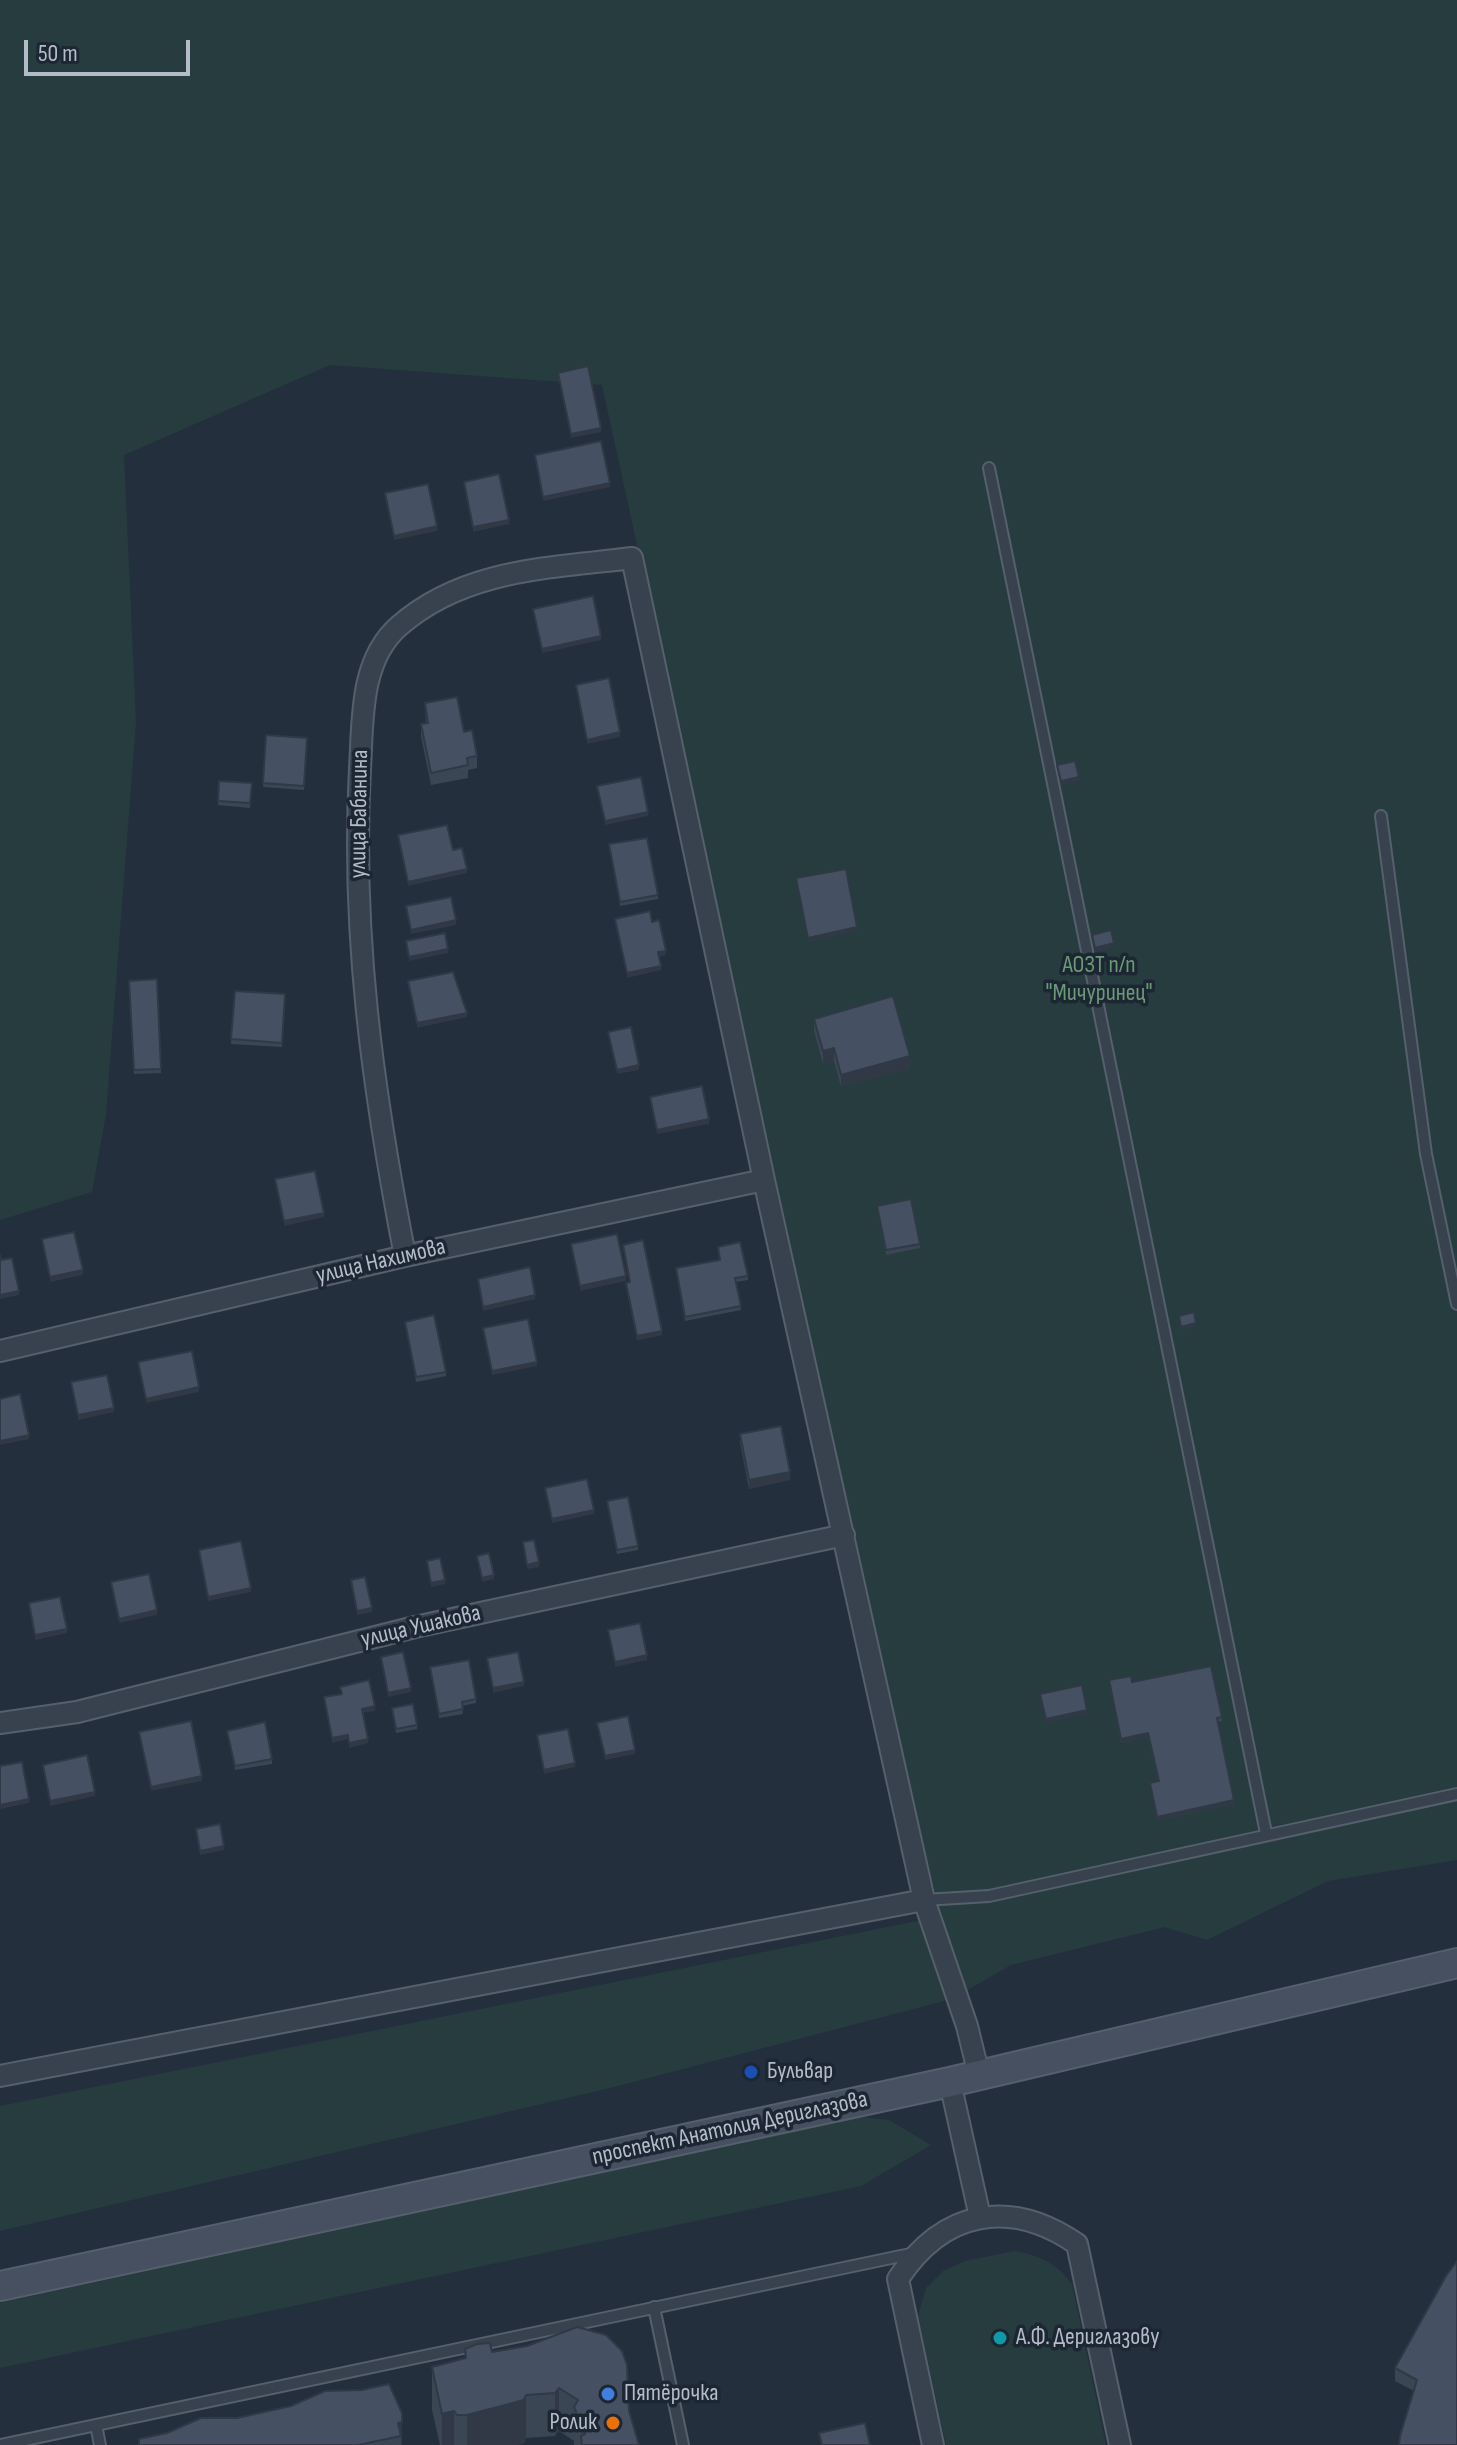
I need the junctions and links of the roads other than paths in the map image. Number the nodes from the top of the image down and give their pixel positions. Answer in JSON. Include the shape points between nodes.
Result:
{"nodes":[{"id":1,"x":989,"y":468,"type":"dead end"},
{"id":2,"x":1381,"y":816,"type":"dead end"},
{"id":3,"x":764,"y":1180,"type":"junction"},
{"id":4,"x":405,"y":1256,"type":"junction"},
{"id":5,"x":1457,"y":1304,"type":"edge"},
{"id":6,"x":0,"y":1351,"type":"edge"},
{"id":7,"x":844,"y":1535,"type":"junction"},
{"id":8,"x":0,"y":1723,"type":"edge"},
{"id":9,"x":1457,"y":1794,"type":"edge"},
{"id":10,"x":1266,"y":1833,"type":"junction"},
{"id":11,"x":924,"y":1900,"type":"junction"},
{"id":12,"x":1457,"y":1963,"type":"edge"},
{"id":13,"x":979,"y":2075,"type":"junction"},
{"id":14,"x":0,"y":2076,"type":"edge"},
{"id":15,"x":950,"y":2082,"type":"junction"},
{"id":16,"x":980,"y":2217,"type":"junction"},
{"id":17,"x":915,"y":2253,"type":"junction"},
{"id":18,"x":0,"y":2286,"type":"edge"},
{"id":19,"x":654,"y":2307,"type":"junction"},
{"id":20,"x":96,"y":2425,"type":"junction"},
{"id":21,"x":1,"y":2445,"type":"edge"},
{"id":22,"x":100,"y":2445,"type":"edge"},
{"id":23,"x":683,"y":2445,"type":"edge"},
{"id":24,"x":933,"y":2445,"type":"edge"},
{"id":25,"x":1120,"y":2445,"type":"edge"}],
"edges":[{"from":1,"to":10,"type":"lane"},
{"from":2,"to":5,"type":"lane","via":[[1426,1154]]},
{"from":3,"to":4,"type":"street","name":"улица Нахимова"},
{"from":3,"to":4,"type":"street","name":"улица Бабанина","via":[[632,558],[499,575],[439,596],[396,628],[377,655],[364,695],[356,843],[362,983],[376,1104]]},
{"from":3,"to":7,"type":"street"},
{"from":4,"to":6,"type":"street","name":"улица Нахимова"},
{"from":7,"to":8,"type":"street","name":"улица Ушакова","via":[[415,1627],[77,1712]]},
{"from":7,"to":11,"type":"street"},
{"from":9,"to":10,"type":"lane"},
{"from":10,"to":11,"type":"lane","via":[[989,1896]]},
{"from":11,"to":13,"type":"street"},
{"from":11,"to":14,"type":"street"},
{"from":12,"to":13,"type":"main road","name":"проспект Анатолия Дериглазова"},
{"from":13,"to":15,"type":"main road","name":"проспект Анатолия Дериглазова"},
{"from":15,"to":16,"type":"street"},
{"from":15,"to":18,"type":"main road","name":"проспект Анатолия Дериглазова"},
{"from":16,"to":17,"type":"street","via":[[940,2233]]},
{"from":16,"to":25,"type":"street","via":[[1022,2217],[1052,2227],[1077,2244]]},
{"from":17,"to":19,"type":"lane"},
{"from":17,"to":24,"type":"street","via":[[898,2279]]},
{"from":19,"to":20,"type":"lane"},
{"from":19,"to":23,"type":"lane"},
{"from":20,"to":21,"type":"lane"},
{"from":20,"to":22,"type":"lane"}]}
